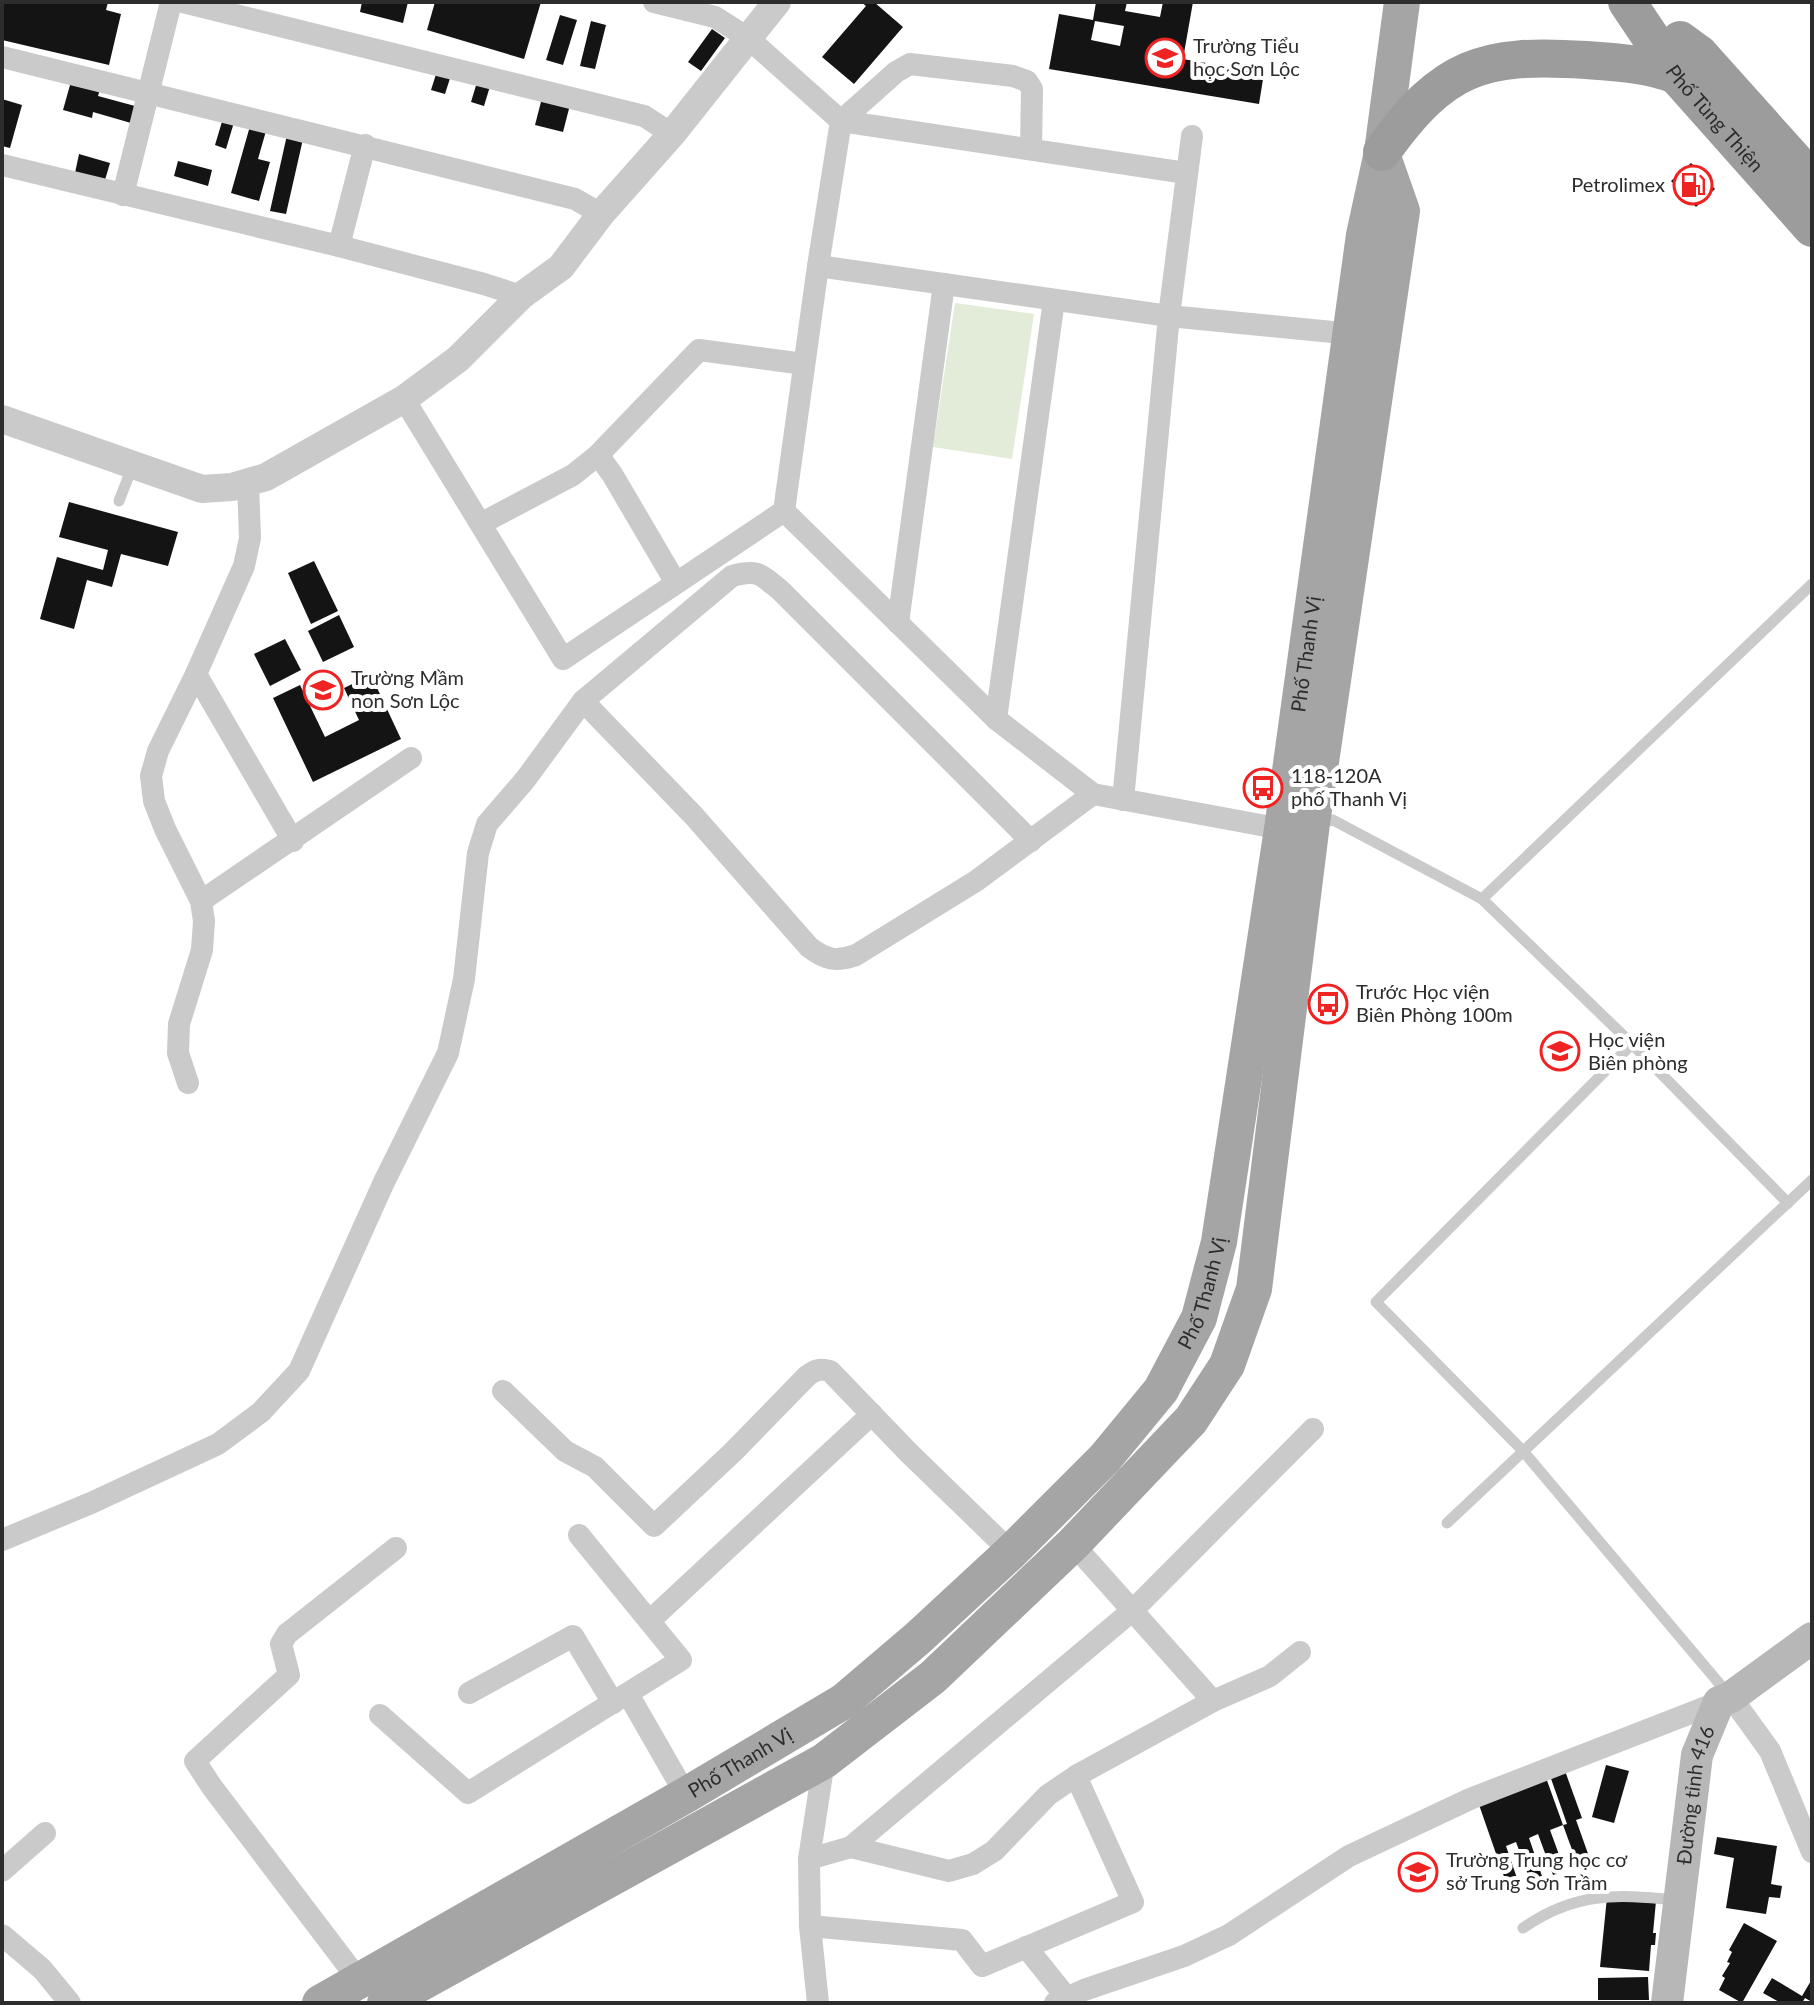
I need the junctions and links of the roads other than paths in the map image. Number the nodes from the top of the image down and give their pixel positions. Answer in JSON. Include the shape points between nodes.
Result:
{"nodes":[{"id":1,"x":171,"y":2,"type":"edge"},
{"id":2,"x":183,"y":2,"type":"edge"},
{"id":3,"x":654,"y":2,"type":"edge"},
{"id":4,"x":777,"y":2,"type":"edge"},
{"id":5,"x":1402,"y":2,"type":"edge"},
{"id":6,"x":1628,"y":2,"type":"edge"},
{"id":7,"x":748,"y":38,"type":"junction"},
{"id":8,"x":2,"y":57,"type":"edge"},
{"id":9,"x":1688,"y":65,"type":"junction"},
{"id":10,"x":149,"y":93,"type":"junction"},
{"id":11,"x":841,"y":121,"type":"junction"},
{"id":12,"x":672,"y":134,"type":"junction"},
{"id":13,"x":1192,"y":136,"type":"dead end"},
{"id":14,"x":365,"y":145,"type":"junction"},
{"id":15,"x":1031,"y":148,"type":"junction"},
{"id":16,"x":1382,"y":152,"type":"junction"},
{"id":17,"x":2,"y":165,"type":"edge"},
{"id":18,"x":1186,"y":173,"type":"junction"},
{"id":19,"x":1812,"y":180,"type":"edge"},
{"id":20,"x":123,"y":195,"type":"junction"},
{"id":21,"x":601,"y":214,"type":"junction"},
{"id":22,"x":1812,"y":228,"type":"edge"},
{"id":23,"x":339,"y":246,"type":"junction"},
{"id":24,"x":818,"y":266,"type":"junction"},
{"id":25,"x":944,"y":284,"type":"junction"},
{"id":26,"x":521,"y":296,"type":"junction"},
{"id":27,"x":1054,"y":300,"type":"junction"},
{"id":28,"x":1169,"y":316,"type":"junction"},
{"id":29,"x":1368,"y":335,"type":"junction"},
{"id":30,"x":804,"y":364,"type":"junction"},
{"id":31,"x":404,"y":399,"type":"junction"},
{"id":32,"x":2,"y":419,"type":"edge"},
{"id":33,"x":598,"y":455,"type":"junction"},
{"id":34,"x":133,"y":465,"type":"junction"},
{"id":35,"x":248,"y":483,"type":"junction"},
{"id":36,"x":119,"y":501,"type":"dead end"},
{"id":37,"x":784,"y":511,"type":"junction"},
{"id":38,"x":482,"y":523,"type":"junction"},
{"id":39,"x":676,"y":583,"type":"junction"},
{"id":40,"x":1812,"y":584,"type":"edge"},
{"id":41,"x":898,"y":623,"type":"junction"},
{"id":42,"x":196,"y":674,"type":"junction"},
{"id":43,"x":583,"y":701,"type":"junction"},
{"id":44,"x":996,"y":719,"type":"junction"},
{"id":45,"x":411,"y":758,"type":"dead end"},
{"id":46,"x":1093,"y":794,"type":"junction"},
{"id":47,"x":1123,"y":800,"type":"junction"},
{"id":48,"x":1297,"y":826,"type":"junction"},
{"id":49,"x":293,"y":841,"type":"junction"},
{"id":50,"x":1031,"y":841,"type":"junction"},
{"id":51,"x":1482,"y":899,"type":"junction"},
{"id":52,"x":201,"y":901,"type":"junction"},
{"id":53,"x":1632,"y":1044,"type":"junction"},
{"id":54,"x":188,"y":1083,"type":"dead end"},
{"id":55,"x":1812,"y":1180,"type":"edge"},
{"id":56,"x":1788,"y":1203,"type":"junction"},
{"id":57,"x":503,"y":1391,"type":"dead end"},
{"id":58,"x":872,"y":1414,"type":"junction"},
{"id":59,"x":1313,"y":1429,"type":"dead end"},
{"id":60,"x":1523,"y":1451,"type":"junction"},
{"id":61,"x":1447,"y":1523,"type":"dead end"},
{"id":62,"x":579,"y":1535,"type":"dead end"},
{"id":63,"x":2,"y":1540,"type":"edge"},
{"id":64,"x":1073,"y":1544,"type":"junction"},
{"id":65,"x":396,"y":1548,"type":"dead end"},
{"id":66,"x":1011,"y":1552,"type":"junction"},
{"id":67,"x":1133,"y":1610,"type":"junction"},
{"id":68,"x":657,"y":1614,"type":"dead end"},
{"id":69,"x":1812,"y":1638,"type":"edge"},
{"id":70,"x":1300,"y":1652,"type":"dead end"},
{"id":71,"x":469,"y":1693,"type":"dead end"},
{"id":72,"x":621,"y":1699,"type":"junction"},
{"id":73,"x":1725,"y":1700,"type":"junction"},
{"id":74,"x":1213,"y":1701,"type":"junction"},
{"id":75,"x":380,"y":1715,"type":"dead end"},
{"id":76,"x":824,"y":1761,"type":"junction"},
{"id":77,"x":1076,"y":1776,"type":"junction"},
{"id":78,"x":686,"y":1795,"type":"junction"},
{"id":79,"x":45,"y":1833,"type":"dead end"},
{"id":80,"x":851,"y":1847,"type":"junction"},
{"id":81,"x":1812,"y":1852,"type":"edge"},
{"id":82,"x":809,"y":1859,"type":"junction"},
{"id":83,"x":2,"y":1871,"type":"edge"},
{"id":84,"x":1680,"y":1900,"type":"junction"},
{"id":85,"x":810,"y":1926,"type":"junction"},
{"id":86,"x":1523,"y":1928,"type":"dead end"},
{"id":87,"x":2,"y":1935,"type":"edge"},
{"id":88,"x":1026,"y":1947,"type":"junction"},
{"id":89,"x":358,"y":1979,"type":"junction"},
{"id":90,"x":1061,"y":2000,"type":"edge"},
{"id":91,"x":70,"y":2003,"type":"edge"},
{"id":92,"x":320,"y":2003,"type":"edge"},
{"id":93,"x":385,"y":2003,"type":"edge"},
{"id":94,"x":818,"y":2003,"type":"edge"},
{"id":95,"x":1667,"y":2003,"type":"edge"}],
"edges":[{"from":1,"to":10,"type":"street"},
{"from":2,"to":12,"type":"street","via":[[644,116]]},
{"from":3,"to":7,"type":"street","via":[[715,17]]},
{"from":4,"to":7,"type":"street"},
{"from":5,"to":16,"type":"main road","name":"Phố Thanh Vị"},
{"from":6,"to":9,"type":"highway","name":"Phố Tùng Thiện"},
{"from":7,"to":11,"type":"street"},
{"from":7,"to":12,"type":"street"},
{"from":8,"to":10,"type":"street"},
{"from":9,"to":16,"type":"highway","via":[[1666,71],[1607,61],[1499,60],[1471,68],[1439,88],[1407,117]]},
{"from":9,"to":19,"type":"highway","name":"Phố Tùng Thiện"},
{"from":9,"to":22,"type":"highway","name":"Phố Tùng Thiện"},
{"from":10,"to":14,"type":"street"},
{"from":10,"to":20,"type":"street"},
{"from":11,"to":15,"type":"street"},
{"from":11,"to":15,"type":"street","via":[[910,64],[1013,76],[1032,89]]},
{"from":11,"to":24,"type":"street"},
{"from":12,"to":21,"type":"street"},
{"from":13,"to":18,"type":"street"},
{"from":14,"to":21,"type":"street","via":[[575,199]]},
{"from":14,"to":23,"type":"street"},
{"from":15,"to":18,"type":"street"},
{"from":16,"to":29,"type":"main road","name":"Phố Thanh Vị","via":[[1364,235]]},
{"from":17,"to":20,"type":"street"},
{"from":18,"to":28,"type":"street"},
{"from":20,"to":23,"type":"street"},
{"from":21,"to":26,"type":"street","via":[[561,267]]},
{"from":23,"to":26,"type":"street"},
{"from":24,"to":25,"type":"street"},
{"from":24,"to":30,"type":"street"},
{"from":25,"to":27,"type":"street"},
{"from":25,"to":41,"type":"street"},
{"from":26,"to":31,"type":"street","via":[[458,359]]},
{"from":27,"to":28,"type":"street"},
{"from":27,"to":44,"type":"street"},
{"from":28,"to":29,"type":"street"},
{"from":28,"to":47,"type":"street"},
{"from":29,"to":48,"type":"main road","name":"Phố Thanh Vị"},
{"from":30,"to":33,"type":"street","via":[[699,350]]},
{"from":30,"to":37,"type":"street"},
{"from":31,"to":35,"type":"street"},
{"from":31,"to":38,"type":"street"},
{"from":32,"to":34,"type":"street"},
{"from":33,"to":38,"type":"street","via":[[573,475]]},
{"from":33,"to":39,"type":"street"},
{"from":34,"to":35,"type":"street","via":[[202,489]]},
{"from":34,"to":36,"type":"lane"},
{"from":35,"to":42,"type":"street","via":[[250,538],[244,566]]},
{"from":37,"to":39,"type":"street"},
{"from":37,"to":41,"type":"street"},
{"from":38,"to":39,"type":"street","via":[[563,659]]},
{"from":40,"to":51,"type":"lane"},
{"from":41,"to":44,"type":"street"},
{"from":42,"to":49,"type":"street"},
{"from":42,"to":52,"type":"street","via":[[151,776],[165,829]]},
{"from":43,"to":50,"type":"street","via":[[822,957],[839,961],[856,955]]},
{"from":43,"to":50,"type":"street","via":[[732,576],[751,571],[780,590]]},
{"from":43,"to":63,"type":"street","via":[[487,824],[478,853],[464,979],[448,1053],[299,1371],[261,1412],[218,1444]]},
{"from":44,"to":46,"type":"street"},
{"from":45,"to":49,"type":"street"},
{"from":46,"to":47,"type":"street"},
{"from":46,"to":50,"type":"street"},
{"from":47,"to":48,"type":"street"},
{"from":48,"to":51,"type":"lane","via":[[1333,820]]},
{"from":48,"to":64,"type":"main road","name":"Phố Thanh Vị","via":[[1254,1289],[1227,1365],[1191,1420]]},
{"from":48,"to":66,"type":"main road","name":"Phố Thanh Vị","via":[[1219,1242],[1199,1318],[1161,1390],[1105,1458]]},
{"from":49,"to":52,"type":"street"},
{"from":51,"to":53,"type":"lane"},
{"from":52,"to":54,"type":"street","via":[[202,950],[179,1024],[178,1053]]},
{"from":53,"to":56,"type":"lane"},
{"from":53,"to":60,"type":"lane","via":[[1376,1302]]},
{"from":55,"to":56,"type":"lane"},
{"from":56,"to":60,"type":"lane"},
{"from":57,"to":58,"type":"street","via":[[565,1451],[595,1467],[654,1526],[816,1370],[830,1371]]},
{"from":58,"to":66,"type":"street"},
{"from":58,"to":68,"type":"street"},
{"from":59,"to":67,"type":"street"},
{"from":60,"to":61,"type":"lane"},
{"from":60,"to":73,"type":"lane"},
{"from":62,"to":72,"type":"street","via":[[681,1660]]},
{"from":64,"to":67,"type":"street"},
{"from":64,"to":76,"type":"main road","name":"Phố Thanh Vị","via":[[933,1677]]},
{"from":65,"to":89,"type":"street","via":[[287,1634],[281,1644],[289,1675],[195,1761]]},
{"from":66,"to":78,"type":"main road","name":"Phố Thanh Vị","via":[[844,1701]]},
{"from":67,"to":74,"type":"street"},
{"from":67,"to":80,"type":"street"},
{"from":69,"to":73,"type":"main road"},
{"from":70,"to":74,"type":"street","via":[[1270,1676]]},
{"from":71,"to":72,"type":"street","via":[[573,1636]]},
{"from":72,"to":75,"type":"street","via":[[468,1793]]},
{"from":72,"to":78,"type":"street"},
{"from":73,"to":81,"type":"street","via":[[1770,1751]]},
{"from":73,"to":84,"type":"main road","name":"Đường tỉnh 416","via":[[1697,1755]]},
{"from":73,"to":90,"type":"street","via":[[1470,1799],[1349,1856],[1229,1935]]},
{"from":74,"to":77,"type":"street"},
{"from":76,"to":82,"type":"street"},
{"from":76,"to":93,"type":"main road","name":"Phố Thanh Vị"},
{"from":77,"to":80,"type":"street","via":[[973,1864],[949,1871]]},
{"from":77,"to":88,"type":"street","via":[[1133,1902]]},
{"from":78,"to":89,"type":"main road","name":"Phố Thanh Vị"},
{"from":79,"to":83,"type":"street"},
{"from":80,"to":82,"type":"street"},
{"from":82,"to":85,"type":"street"},
{"from":84,"to":86,"type":"lane","via":[[1578,1900]]},
{"from":84,"to":95,"type":"main road","name":"Đường tỉnh 416"},
{"from":85,"to":88,"type":"street","via":[[962,1940],[982,1966]]},
{"from":85,"to":94,"type":"street"},
{"from":87,"to":91,"type":"street","via":[[42,1969]]},
{"from":88,"to":90,"type":"street"},
{"from":89,"to":92,"type":"main road","name":"Phố Thanh Vị"}]}
